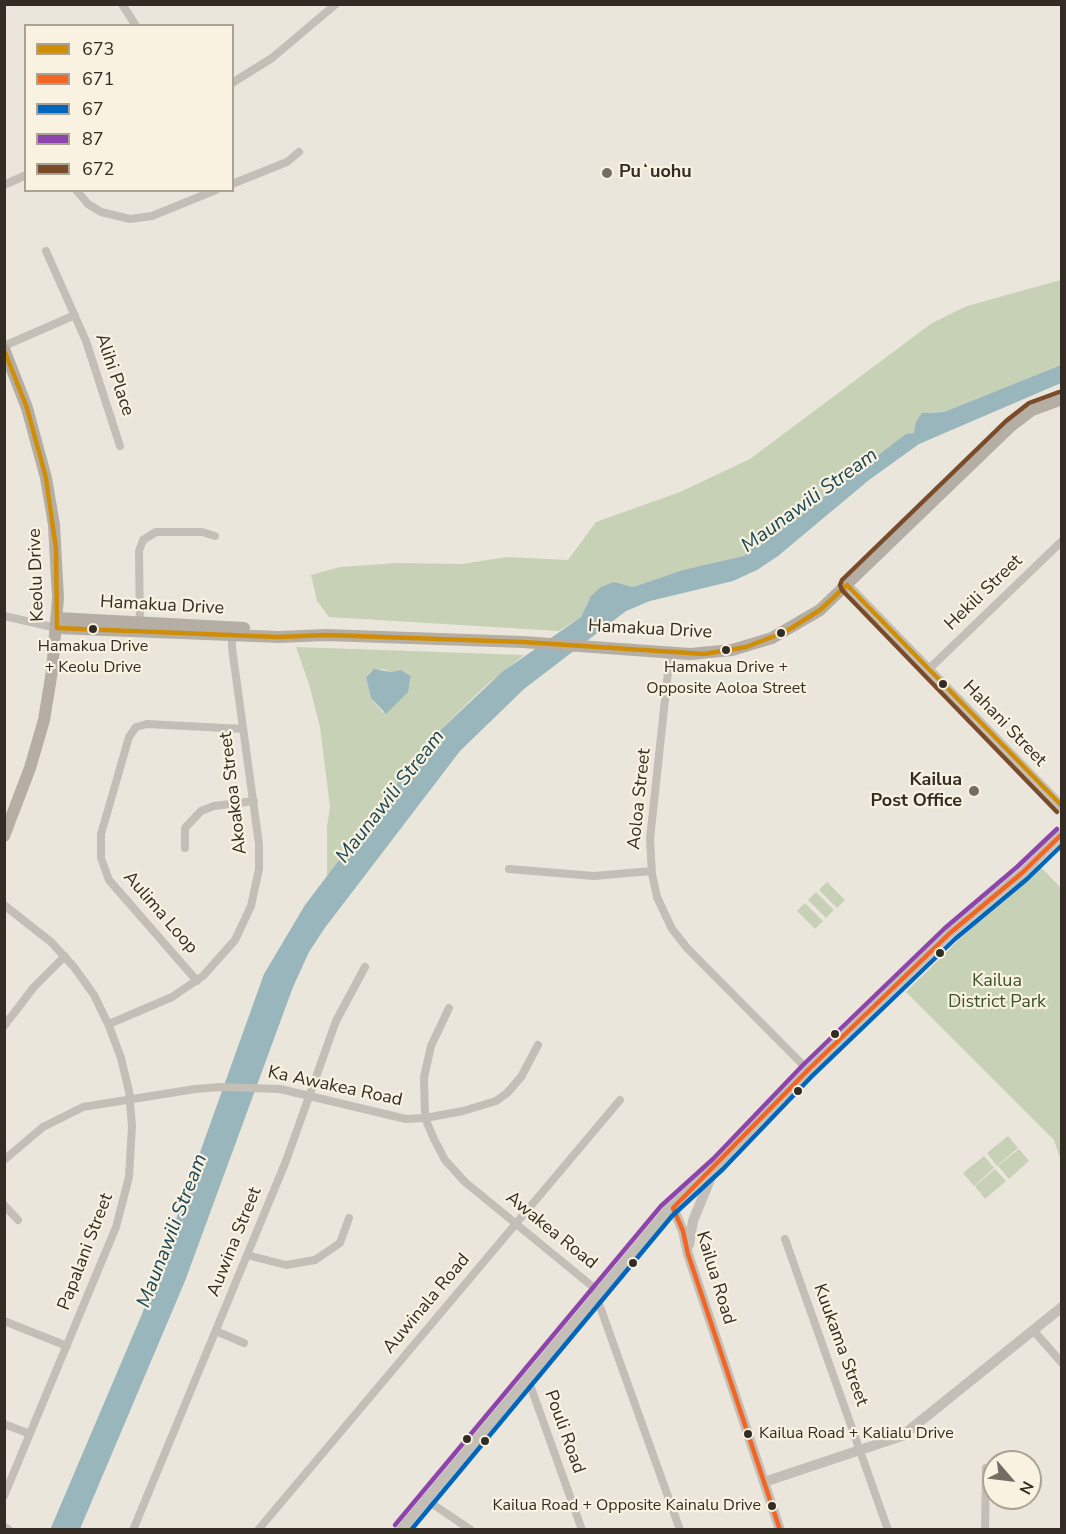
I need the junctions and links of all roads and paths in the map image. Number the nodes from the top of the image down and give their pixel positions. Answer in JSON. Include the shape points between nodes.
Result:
{"nodes":[{"id":1,"x":122,"y":4,"type":"edge"},
{"id":2,"x":336,"y":4,"type":"edge"},
{"id":3,"x":135,"y":24,"type":"edge"},
{"id":4,"x":234,"y":82,"type":"edge"},
{"id":5,"x":299,"y":152,"type":"dead end"},
{"id":6,"x":24,"y":176,"type":"edge"},
{"id":7,"x":234,"y":183,"type":"edge"},
{"id":8,"x":4,"y":185,"type":"edge"},
{"id":9,"x":78,"y":192,"type":"edge"},
{"id":10,"x":211,"y":192,"type":"edge"},
{"id":11,"x":46,"y":251,"type":"dead end"},
{"id":12,"x":75,"y":315,"type":"junction"},
{"id":13,"x":4,"y":347,"type":"edge"},
{"id":14,"x":1062,"y":399,"type":"edge"},
{"id":15,"x":120,"y":446,"type":"dead end"},
{"id":16,"x":216,"y":536,"type":"dead end"},
{"id":17,"x":1062,"y":541,"type":"edge"},
{"id":18,"x":847,"y":585,"type":"junction"},
{"id":19,"x":4,"y":616,"type":"edge"},
{"id":20,"x":57,"y":623,"type":"junction"},
{"id":21,"x":140,"y":627,"type":"junction"},
{"id":22,"x":232,"y":632,"type":"junction"},
{"id":23,"x":670,"y":653,"type":"junction"},
{"id":24,"x":929,"y":669,"type":"junction"},
{"id":25,"x":243,"y":729,"type":"junction"},
{"id":26,"x":254,"y":801,"type":"junction"},
{"id":27,"x":1062,"y":807,"type":"edge"},
{"id":28,"x":1062,"y":834,"type":"edge"},
{"id":29,"x":4,"y":836,"type":"edge"},
{"id":30,"x":185,"y":848,"type":"dead end"},
{"id":31,"x":509,"y":869,"type":"dead end"},
{"id":32,"x":651,"y":871,"type":"junction"},
{"id":33,"x":4,"y":905,"type":"edge"},
{"id":34,"x":65,"y":956,"type":"junction"},
{"id":35,"x":365,"y":967,"type":"dead end"},
{"id":36,"x":197,"y":981,"type":"junction"},
{"id":37,"x":449,"y":1008,"type":"dead end"},
{"id":38,"x":109,"y":1024,"type":"junction"},
{"id":39,"x":4,"y":1026,"type":"edge"},
{"id":40,"x":538,"y":1045,"type":"dead end"},
{"id":41,"x":808,"y":1070,"type":"junction"},
{"id":42,"x":310,"y":1095,"type":"junction"},
{"id":43,"x":129,"y":1099,"type":"junction"},
{"id":44,"x":620,"y":1100,"type":"dead end"},
{"id":45,"x":425,"y":1119,"type":"junction"},
{"id":46,"x":4,"y":1160,"type":"edge"},
{"id":47,"x":718,"y":1164,"type":"junction"},
{"id":48,"x":4,"y":1205,"type":"edge"},
{"id":49,"x":673,"y":1208,"type":"junction"},
{"id":50,"x":349,"y":1218,"type":"dead end"},
{"id":51,"x":18,"y":1221,"type":"dead end"},
{"id":52,"x":515,"y":1224,"type":"junction"},
{"id":53,"x":785,"y":1239,"type":"dead end"},
{"id":54,"x":688,"y":1254,"type":"junction"},
{"id":55,"x":247,"y":1255,"type":"junction"},
{"id":56,"x":597,"y":1294,"type":"junction"},
{"id":57,"x":1062,"y":1307,"type":"edge"},
{"id":58,"x":4,"y":1321,"type":"edge"},
{"id":59,"x":1033,"y":1330,"type":"junction"},
{"id":60,"x":216,"y":1331,"type":"junction"},
{"id":61,"x":244,"y":1343,"type":"dead end"},
{"id":62,"x":67,"y":1346,"type":"junction"},
{"id":63,"x":1062,"y":1363,"type":"edge"},
{"id":64,"x":528,"y":1379,"type":"junction"},
{"id":65,"x":4,"y":1424,"type":"edge"},
{"id":66,"x":30,"y":1434,"type":"junction"},
{"id":67,"x":860,"y":1449,"type":"junction"},
{"id":68,"x":764,"y":1482,"type":"junction"},
{"id":69,"x":4,"y":1497,"type":"edge"},
{"id":70,"x":425,"y":1499,"type":"junction"},
{"id":71,"x":985,"y":1510,"type":"edge"},
{"id":72,"x":133,"y":1530,"type":"edge"},
{"id":73,"x":258,"y":1530,"type":"edge"},
{"id":74,"x":401,"y":1530,"type":"edge"},
{"id":75,"x":471,"y":1530,"type":"edge"},
{"id":76,"x":582,"y":1530,"type":"edge"},
{"id":77,"x":680,"y":1530,"type":"edge"},
{"id":78,"x":780,"y":1530,"type":"edge"},
{"id":79,"x":888,"y":1530,"type":"edge"},
{"id":80,"x":985,"y":1530,"type":"edge"}],
"edges":[{"from":1,"to":3,"type":"street"},
{"from":2,"to":4,"type":"street","via":[[272,58]]},
{"from":5,"to":7,"type":"street","via":[[287,162]]},
{"from":6,"to":8,"type":"street"},
{"from":9,"to":10,"type":"street","via":[[101,212],[130,219],[152,216]]},
{"from":11,"to":12,"type":"street","name":"Alihi Place"},
{"from":12,"to":13,"type":"street"},
{"from":12,"to":15,"type":"street","name":"Alihi Place","via":[[102,382]]},
{"from":13,"to":20,"type":"main road","name":"Keolu Drive","via":[[27,408],[46,478],[56,549]]},
{"from":14,"to":18,"type":"main road","name":"Hamakua Drive","via":[[1032,410],[1011,426]]},
{"from":16,"to":21,"type":"street","via":[[202,532],[156,532],[143,540],[139,551]]},
{"from":17,"to":24,"type":"street","name":"Hekili Street"},
{"from":18,"to":23,"type":"main road","name":"Hamakua Drive","via":[[809,618],[772,638],[718,652]]},
{"from":18,"to":24,"type":"street","name":"Hahani Street"},
{"from":19,"to":20,"type":"street","name":"Hamakua Drive"},
{"from":20,"to":21,"type":"main road","name":"Hamakua Drive"},
{"from":20,"to":29,"type":"main road","name":"Keolu Drive","via":[[50,688],[38,745]]},
{"from":21,"to":22,"type":"main road","name":"Hamakua Drive"},
{"from":22,"to":23,"type":"main road","name":"Hamakua Drive","via":[[280,629],[326,635],[602,646]]},
{"from":22,"to":25,"type":"street","name":"Akoakoa Street"},
{"from":23,"to":32,"type":"street","name":"Aoloa Street","via":[[650,839]]},
{"from":24,"to":27,"type":"street","name":"Hahani Street"},
{"from":25,"to":26,"type":"street","name":"Akoakoa Street"},
{"from":25,"to":36,"type":"street","name":"Aulima Loop","via":[[147,724],[136,727],[129,737],[101,834],[101,858],[109,880]]},
{"from":26,"to":30,"type":"street","via":[[201,811],[184,828]]},
{"from":26,"to":36,"type":"street","name":"Akoakoa Street","via":[[260,857],[251,906],[228,950]]},
{"from":28,"to":41,"type":"street","via":[[1023,873],[950,933]]},
{"from":31,"to":32,"type":"street","via":[[594,876]]},
{"from":32,"to":41,"type":"street","name":"Aoloa Street","via":[[662,908],[679,939]]},
{"from":33,"to":34,"type":"street","name":"Papalani Street","via":[[39,930]]},
{"from":34,"to":38,"type":"street","name":"Papalani Street"},
{"from":34,"to":39,"type":"street","via":[[34,987]]},
{"from":35,"to":42,"type":"street","name":"Auwina Street","via":[[336,1021]]},
{"from":36,"to":38,"type":"street","name":"Akoakoa Street"},
{"from":37,"to":45,"type":"street","name":"Awakea Road","via":[[427,1059]]},
{"from":38,"to":43,"type":"street","name":"Papalani Street"},
{"from":40,"to":45,"type":"street","name":"Ka Awakea Road","via":[[515,1086],[496,1101]]},
{"from":41,"to":47,"type":"street"},
{"from":42,"to":43,"type":"street","name":"Ka Awakea Road","via":[[269,1088],[221,1087]]},
{"from":42,"to":45,"type":"street","name":"Ka Awakea Road","via":[[393,1117]]},
{"from":42,"to":55,"type":"street","name":"Auwina Street"},
{"from":43,"to":46,"type":"street","name":"Ka Awakea Road","via":[[83,1107],[59,1117]]},
{"from":43,"to":62,"type":"street","name":"Papalani Street","via":[[131,1160],[121,1210]]},
{"from":44,"to":52,"type":"street","name":"Auwinala Road"},
{"from":45,"to":52,"type":"street","name":"Awakea Road","via":[[451,1168]]},
{"from":47,"to":49,"type":"street"},
{"from":47,"to":54,"type":"street","via":[[703,1190]]},
{"from":48,"to":51,"type":"street"},
{"from":49,"to":54,"type":"street","name":"Kailua Road"},
{"from":49,"to":56,"type":"street"},
{"from":50,"to":55,"type":"street","via":[[340,1243],[315,1260],[286,1265]]},
{"from":52,"to":56,"type":"street","name":"Awakea Road","via":[[594,1287]]},
{"from":52,"to":73,"type":"street","name":"Auwinala Road"},
{"from":53,"to":67,"type":"street","name":"Kuukama Street"},
{"from":54,"to":68,"type":"street","name":"Kailua Road"},
{"from":55,"to":60,"type":"street","name":"Auwina Street"},
{"from":56,"to":64,"type":"street"},
{"from":56,"to":77,"type":"street","name":"Awakea Road"},
{"from":57,"to":59,"type":"street"},
{"from":58,"to":62,"type":"street"},
{"from":59,"to":63,"type":"street"},
{"from":59,"to":67,"type":"street","via":[[911,1431]]},
{"from":60,"to":61,"type":"street"},
{"from":60,"to":72,"type":"street","name":"Auwina Street"},
{"from":62,"to":66,"type":"street","name":"Papalani Street"},
{"from":64,"to":70,"type":"street"},
{"from":64,"to":76,"type":"street","name":"Pouli Road"},
{"from":65,"to":66,"type":"street"},
{"from":66,"to":69,"type":"street","name":"Papalani Street"},
{"from":67,"to":68,"type":"street"},
{"from":67,"to":79,"type":"street","name":"Kuukama Street"},
{"from":68,"to":78,"type":"street","name":"Kailua Road"},
{"from":70,"to":74,"type":"street"},
{"from":70,"to":75,"type":"street"},
{"from":71,"to":80,"type":"street"}]}
